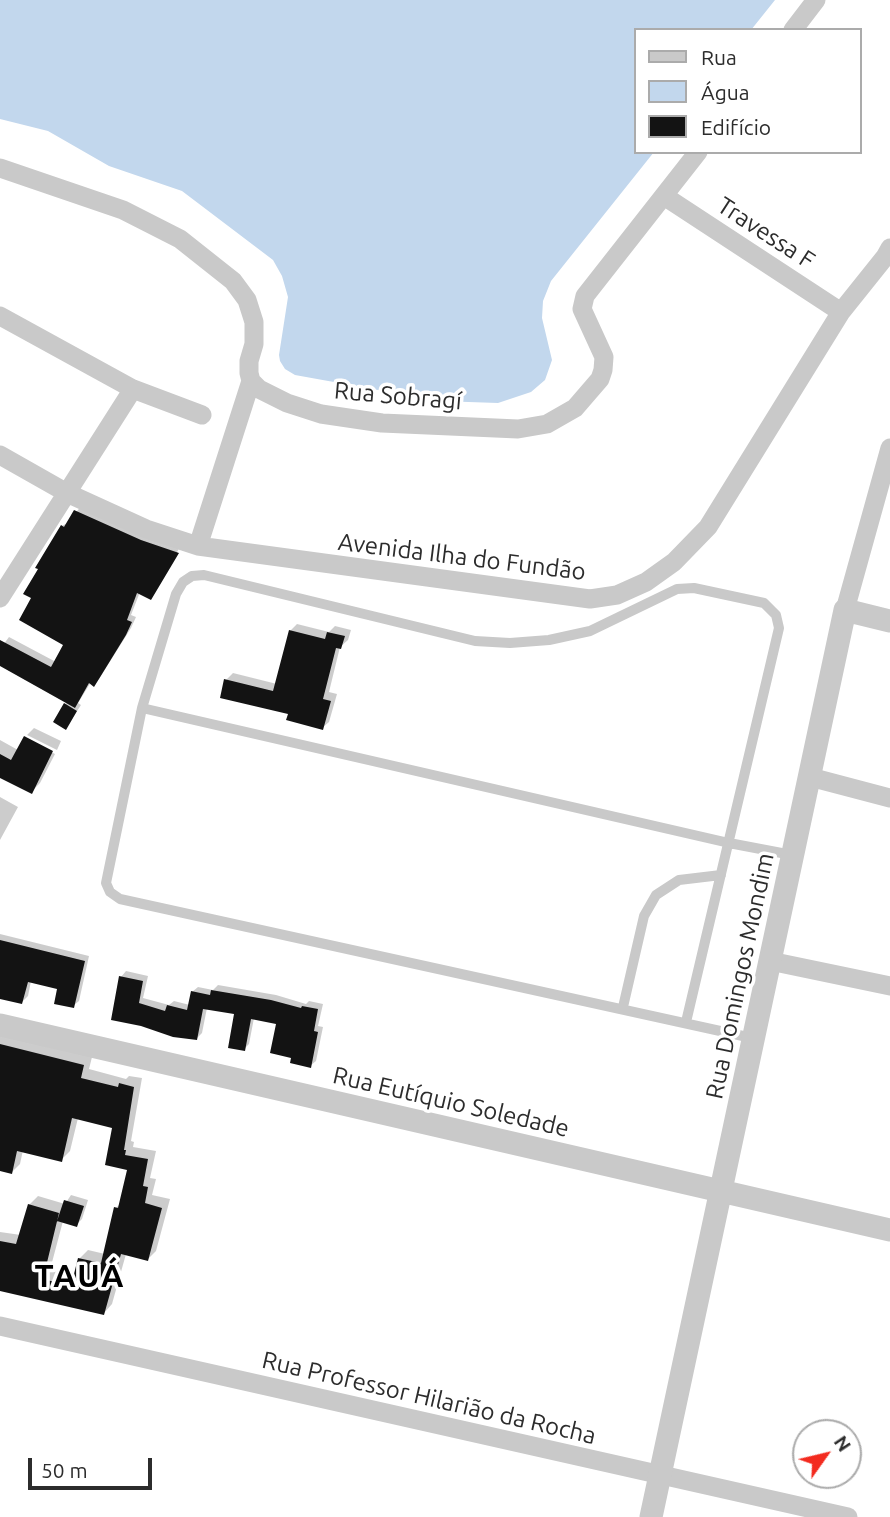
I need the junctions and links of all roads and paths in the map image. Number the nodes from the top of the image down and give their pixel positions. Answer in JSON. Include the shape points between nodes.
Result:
{"nodes":[{"id":1,"x":816,"y":0,"type":"edge"},
{"id":2,"x":795,"y":28,"type":"edge"},
{"id":3,"x":696,"y":154,"type":"edge"},
{"id":4,"x":0,"y":168,"type":"edge"},
{"id":5,"x":664,"y":196,"type":"junction"},
{"id":6,"x":888,"y":257,"type":"edge"},
{"id":7,"x":841,"y":312,"type":"junction"},
{"id":8,"x":0,"y":316,"type":"edge"},
{"id":9,"x":251,"y":381,"type":"junction"},
{"id":10,"x":133,"y":389,"type":"junction"},
{"id":11,"x":202,"y":415,"type":"dead end"},
{"id":12,"x":890,"y":448,"type":"edge"},
{"id":13,"x":0,"y":455,"type":"edge"},
{"id":14,"x":67,"y":493,"type":"junction"},
{"id":15,"x":884,"y":494,"type":"edge"},
{"id":16,"x":198,"y":546,"type":"junction"},
{"id":17,"x":0,"y":598,"type":"edge"},
{"id":18,"x":845,"y":610,"type":"junction"},
{"id":19,"x":890,"y":621,"type":"edge"},
{"id":20,"x":142,"y":708,"type":"junction"},
{"id":21,"x":810,"y":777,"type":"junction"},
{"id":22,"x":890,"y":798,"type":"edge"},
{"id":23,"x":729,"y":843,"type":"junction"},
{"id":24,"x":793,"y":855,"type":"junction"},
{"id":25,"x":721,"y":875,"type":"junction"},
{"id":26,"x":770,"y":961,"type":"junction"},
{"id":27,"x":890,"y":986,"type":"edge"},
{"id":28,"x":623,"y":1007,"type":"junction"},
{"id":29,"x":686,"y":1022,"type":"junction"},
{"id":30,"x":0,"y":1025,"type":"edge"},
{"id":31,"x":754,"y":1038,"type":"junction"},
{"id":32,"x":721,"y":1190,"type":"junction"},
{"id":33,"x":890,"y":1229,"type":"edge"},
{"id":34,"x":0,"y":1325,"type":"edge"},
{"id":35,"x":660,"y":1475,"type":"junction"},
{"id":36,"x":651,"y":1517,"type":"edge"},
{"id":37,"x":848,"y":1517,"type":"edge"}],
"edges":[{"from":1,"to":2,"type":"street"},
{"from":3,"to":5,"type":"street","name":"Rua Sobragí"},
{"from":4,"to":9,"type":"street","via":[[123,210],[180,239],[233,281],[247,300],[254,322]]},
{"from":5,"to":7,"type":"street","name":"Travessa F"},
{"from":5,"to":9,"type":"street","name":"Rua Sobragí","via":[[585,296],[582,309],[604,357],[600,379],[575,408],[547,424],[518,429],[382,423],[321,414],[258,389]]},
{"from":6,"to":7,"type":"street","name":"Avenida Ilha do Fundão"},
{"from":7,"to":16,"type":"street","name":"Avenida Ilha do Fundão","via":[[708,527],[674,562],[618,595],[590,599]]},
{"from":8,"to":10,"type":"street"},
{"from":9,"to":16,"type":"street"},
{"from":10,"to":11,"type":"street"},
{"from":10,"to":14,"type":"street"},
{"from":12,"to":15,"type":"street","name":"Rua Domingos Mondim"},
{"from":13,"to":14,"type":"street","name":"Avenida Ilha do Fundão"},
{"from":14,"to":16,"type":"street","name":"Avenida Ilha do Fundão","via":[[146,529]]},
{"from":14,"to":17,"type":"street"},
{"from":15,"to":18,"type":"street","name":"Rua Domingos Mondim"},
{"from":18,"to":19,"type":"street"},
{"from":18,"to":21,"type":"street","name":"Rua Domingos Mondim"},
{"from":20,"to":23,"type":"lane"},
{"from":20,"to":23,"type":"lane","via":[[176,594],[192,576],[204,575],[475,640],[510,643],[590,631],[677,589],[694,588],[764,603],[776,615],[779,628]]},
{"from":20,"to":28,"type":"lane","via":[[106,883],[120,899]]},
{"from":21,"to":22,"type":"street"},
{"from":21,"to":24,"type":"street","name":"Rua Domingos Mondim"},
{"from":23,"to":24,"type":"lane"},
{"from":23,"to":25,"type":"lane"},
{"from":24,"to":26,"type":"street","name":"Rua Domingos Mondim"},
{"from":25,"to":28,"type":"lane","via":[[679,880],[656,895],[644,916]]},
{"from":25,"to":29,"type":"lane"},
{"from":26,"to":27,"type":"street"},
{"from":26,"to":31,"type":"street","name":"Rua Domingos Mondim"},
{"from":28,"to":29,"type":"lane"},
{"from":29,"to":31,"type":"lane"},
{"from":30,"to":32,"type":"street","name":"Rua Eutíquio Soledade"},
{"from":31,"to":32,"type":"street","name":"Rua Domingos Mondim"},
{"from":32,"to":33,"type":"street","name":"Rua Eutíquio Soledade"},
{"from":32,"to":35,"type":"street","name":"Rua Domingos Mondim"},
{"from":34,"to":35,"type":"street","name":"Rua Professor Hilarião da Rocha"},
{"from":35,"to":36,"type":"street","name":"Rua Domingos Mondim"},
{"from":35,"to":37,"type":"street","name":"Rua Professor Hilarião da Rocha"}]}
